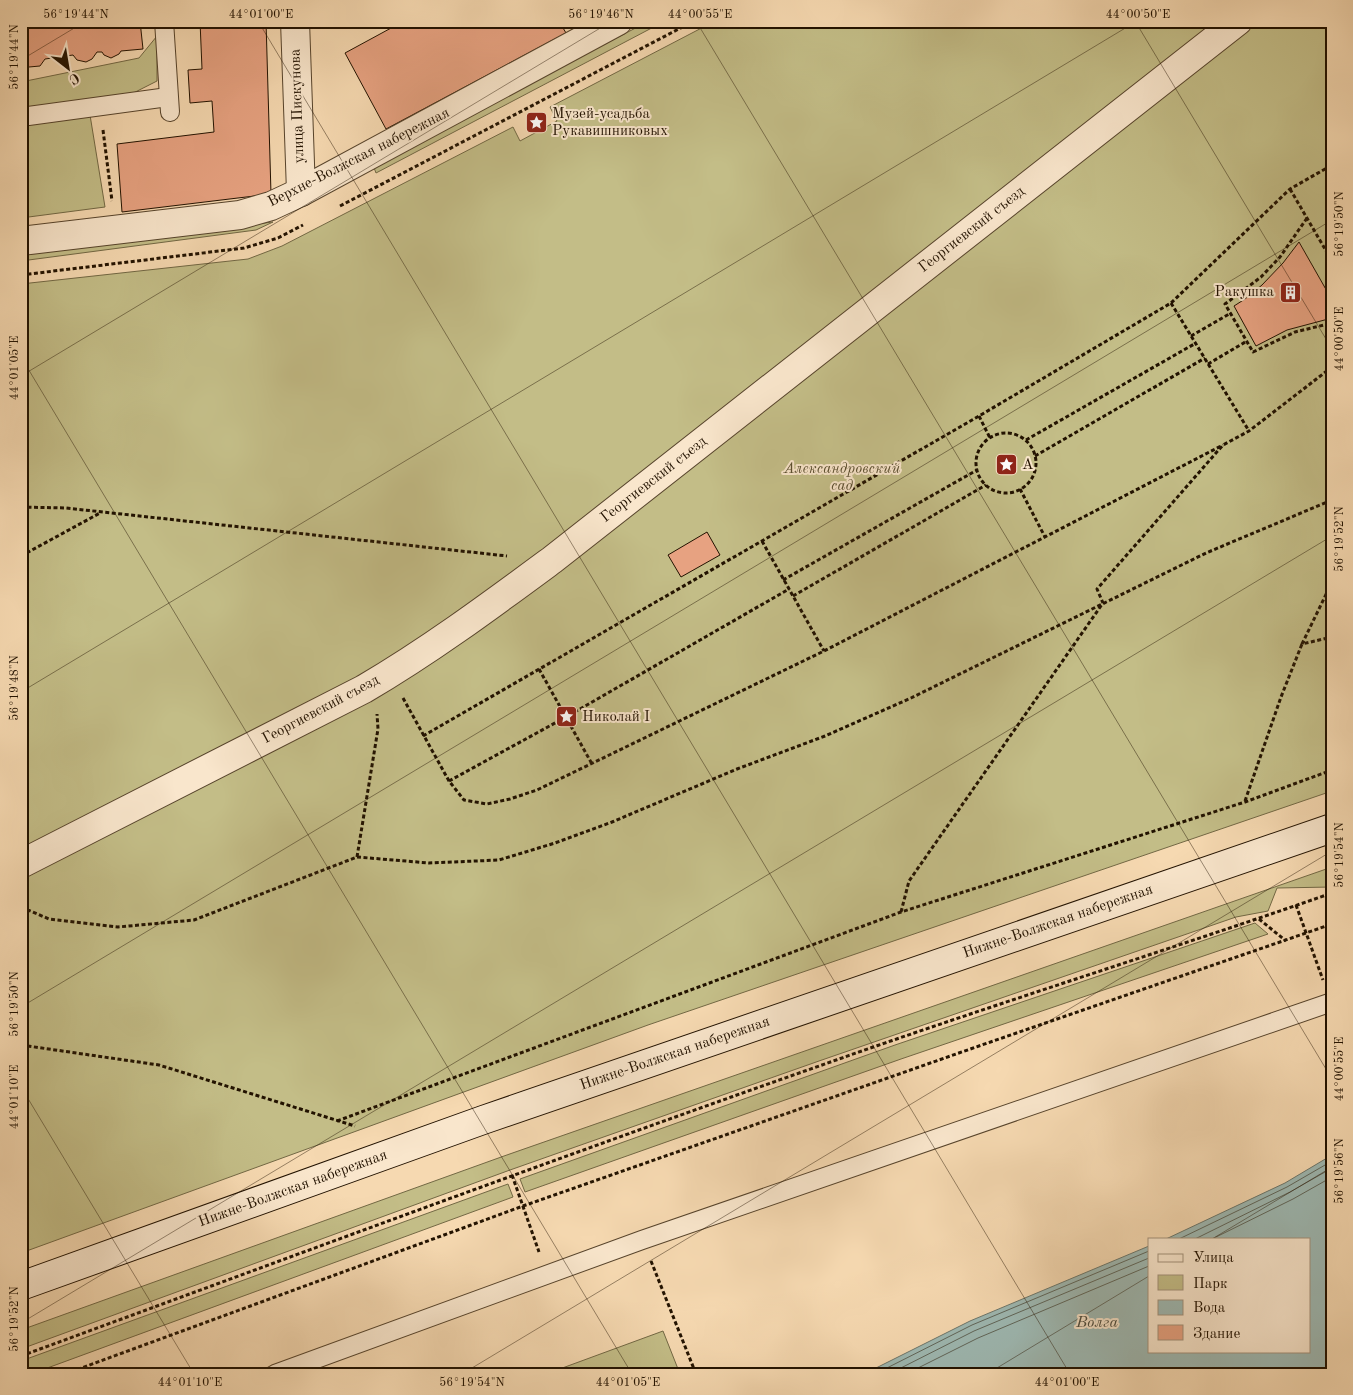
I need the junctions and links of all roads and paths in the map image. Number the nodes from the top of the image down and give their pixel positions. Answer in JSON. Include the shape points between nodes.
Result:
{"nodes":[{"id":1,"x":164,"y":21,"type":"edge"},
{"id":2,"x":295,"y":21,"type":"edge"},
{"id":3,"x":1284,"y":21,"type":"edge"},
{"id":4,"x":610,"y":23,"type":"edge"},
{"id":5,"x":1249,"y":24,"type":"edge"},
{"id":6,"x":100,"y":106,"type":"junction"},
{"id":7,"x":21,"y":117,"type":"edge"},
{"id":8,"x":1332,"y":165,"type":"edge"},
{"id":9,"x":21,"y":168,"type":"edge"},
{"id":10,"x":1290,"y":189,"type":"junction"},
{"id":11,"x":301,"y":192,"type":"junction"},
{"id":12,"x":112,"y":202,"type":"dead end"},
{"id":13,"x":27,"y":213,"type":"dead end"},
{"id":14,"x":1307,"y":218,"type":"junction"},
{"id":15,"x":21,"y":241,"type":"edge"},
{"id":16,"x":1332,"y":262,"type":"edge"},
{"id":17,"x":1171,"y":304,"type":"junction"},
{"id":18,"x":1231,"y":313,"type":"junction"},
{"id":19,"x":1332,"y":323,"type":"edge"},
{"id":20,"x":1191,"y":336,"type":"junction"},
{"id":21,"x":1247,"y":341,"type":"junction"},
{"id":22,"x":1196,"y":343,"type":"junction"},
{"id":23,"x":1204,"y":358,"type":"junction"},
{"id":24,"x":1208,"y":364,"type":"junction"},
{"id":25,"x":1332,"y":367,"type":"edge"},
{"id":26,"x":979,"y":416,"type":"junction"},
{"id":27,"x":1249,"y":431,"type":"junction"},
{"id":28,"x":990,"y":438,"type":"junction"},
{"id":29,"x":1026,"y":440,"type":"junction"},
{"id":30,"x":1223,"y":445,"type":"junction"},
{"id":31,"x":1035,"y":456,"type":"junction"},
{"id":32,"x":977,"y":470,"type":"junction"},
{"id":33,"x":986,"y":485,"type":"junction"},
{"id":34,"x":1020,"y":489,"type":"junction"},
{"id":35,"x":1332,"y":500,"type":"edge"},
{"id":36,"x":21,"y":507,"type":"edge"},
{"id":37,"x":101,"y":512,"type":"junction"},
{"id":38,"x":1045,"y":537,"type":"junction"},
{"id":39,"x":762,"y":541,"type":"junction"},
{"id":40,"x":21,"y":556,"type":"edge"},
{"id":41,"x":552,"y":560,"type":"junction"},
{"id":42,"x":784,"y":580,"type":"junction"},
{"id":43,"x":1332,"y":582,"type":"edge"},
{"id":44,"x":789,"y":589,"type":"junction"},
{"id":45,"x":793,"y":596,"type":"junction"},
{"id":46,"x":1103,"y":603,"type":"junction"},
{"id":47,"x":1332,"y":637,"type":"edge"},
{"id":48,"x":1302,"y":644,"type":"junction"},
{"id":49,"x":824,"y":651,"type":"junction"},
{"id":50,"x":539,"y":669,"type":"junction"},
{"id":51,"x":390,"y":673,"type":"junction"},
{"id":52,"x":364,"y":689,"type":"junction"},
{"id":53,"x":566,"y":717,"type":"junction"},
{"id":54,"x":423,"y":736,"type":"junction"},
{"id":55,"x":592,"y":764,"type":"junction"},
{"id":56,"x":1332,"y":770,"type":"edge"},
{"id":57,"x":449,"y":781,"type":"junction"},
{"id":58,"x":1245,"y":802,"type":"junction"},
{"id":59,"x":1332,"y":828,"type":"edge"},
{"id":60,"x":357,"y":857,"type":"junction"},
{"id":61,"x":21,"y":864,"type":"edge"},
{"id":62,"x":1332,"y":893,"type":"edge"},
{"id":63,"x":1296,"y":905,"type":"junction"},
{"id":64,"x":21,"y":906,"type":"edge"},
{"id":65,"x":901,"y":912,"type":"junction"},
{"id":66,"x":1258,"y":918,"type":"junction"},
{"id":67,"x":1332,"y":924,"type":"edge"},
{"id":68,"x":1306,"y":934,"type":"junction"},
{"id":69,"x":1286,"y":941,"type":"junction"},
{"id":70,"x":1324,"y":983,"type":"dead end"},
{"id":71,"x":1332,"y":1002,"type":"edge"},
{"id":72,"x":21,"y":1044,"type":"edge"},
{"id":73,"x":337,"y":1121,"type":"junction"},
{"id":74,"x":355,"y":1126,"type":"dead end"},
{"id":75,"x":512,"y":1175,"type":"junction"},
{"id":76,"x":523,"y":1206,"type":"junction"},
{"id":77,"x":540,"y":1253,"type":"dead end"},
{"id":78,"x":648,"y":1253,"type":"dead end"},
{"id":79,"x":21,"y":1286,"type":"edge"},
{"id":80,"x":21,"y":1356,"type":"edge"},
{"id":81,"x":65,"y":1374,"type":"edge"},
{"id":82,"x":275,"y":1374,"type":"edge"},
{"id":83,"x":696,"y":1374,"type":"edge"}],
"edges":[{"from":1,"to":6,"type":"lane","via":[[169,105]]},
{"from":2,"to":11,"type":"street","name":"улица Пискунова"},
{"from":3,"to":5,"type":"path"},
{"from":4,"to":11,"type":"street","name":"Верхне-Волжская набережная"},
{"from":5,"to":41,"type":"street","name":"Георгиевский съезд"},
{"from":6,"to":7,"type":"lane"},
{"from":6,"to":12,"type":"path"},
{"from":8,"to":10,"type":"path"},
{"from":9,"to":13,"type":"path"},
{"from":10,"to":14,"type":"path"},
{"from":10,"to":17,"type":"path"},
{"from":11,"to":15,"type":"street","name":"Верхне-Волжская набережная","via":[[271,206],[240,215]]},
{"from":14,"to":16,"type":"path"},
{"from":14,"to":18,"type":"path","via":[[1280,257],[1261,277],[1225,304]]},
{"from":17,"to":20,"type":"path"},
{"from":17,"to":26,"type":"path"},
{"from":18,"to":20,"type":"path"},
{"from":18,"to":21,"type":"path"},
{"from":19,"to":21,"type":"path","via":[[1295,332],[1253,352]]},
{"from":20,"to":22,"type":"path"},
{"from":21,"to":24,"type":"path"},
{"from":22,"to":23,"type":"path"},
{"from":22,"to":29,"type":"path"},
{"from":23,"to":24,"type":"path"},
{"from":23,"to":31,"type":"path"},
{"from":24,"to":27,"type":"path"},
{"from":25,"to":27,"type":"path"},
{"from":26,"to":28,"type":"path"},
{"from":26,"to":39,"type":"path"},
{"from":27,"to":30,"type":"path"},
{"from":28,"to":29,"type":"path","via":[[1002,433]]},
{"from":28,"to":32,"type":"path","via":[[979,451]]},
{"from":29,"to":31,"type":"path"},
{"from":30,"to":38,"type":"path"},
{"from":30,"to":46,"type":"path","via":[[1097,589]]},
{"from":31,"to":34,"type":"path","via":[[1035,472]]},
{"from":32,"to":33,"type":"path"},
{"from":32,"to":42,"type":"path"},
{"from":33,"to":34,"type":"path","via":[[1006,493]]},
{"from":33,"to":45,"type":"path"},
{"from":34,"to":38,"type":"path"},
{"from":35,"to":46,"type":"path","via":[[1206,553]]},
{"from":36,"to":37,"type":"path"},
{"from":37,"to":40,"type":"path"},
{"from":37,"to":41,"type":"path"},
{"from":38,"to":49,"type":"path"},
{"from":39,"to":42,"type":"path"},
{"from":39,"to":50,"type":"path"},
{"from":41,"to":51,"type":"street","name":"Георгиевский съезд"},
{"from":42,"to":44,"type":"path"},
{"from":43,"to":48,"type":"path"},
{"from":44,"to":45,"type":"path"},
{"from":44,"to":53,"type":"path"},
{"from":45,"to":49,"type":"path"},
{"from":46,"to":60,"type":"path","via":[[911,698],[825,736],[555,843],[499,860],[429,863]]},
{"from":46,"to":65,"type":"path","via":[[909,881]]},
{"from":47,"to":48,"type":"path"},
{"from":48,"to":58,"type":"path"},
{"from":49,"to":55,"type":"path"},
{"from":50,"to":53,"type":"path"},
{"from":50,"to":54,"type":"path"},
{"from":51,"to":52,"type":"street","name":"Георгиевский съезд"},
{"from":51,"to":54,"type":"path"},
{"from":52,"to":60,"type":"path","via":[[376,713],[378,729]]},
{"from":52,"to":61,"type":"street","name":"Георгиевский съезд"},
{"from":53,"to":55,"type":"path"},
{"from":53,"to":57,"type":"path"},
{"from":54,"to":57,"type":"path"},
{"from":55,"to":57,"type":"path","via":[[537,790],[488,804],[464,800]]},
{"from":56,"to":58,"type":"path"},
{"from":58,"to":65,"type":"path"},
{"from":59,"to":79,"type":"street","name":"Нижне-Волжская набережная","via":[[492,1117]]},
{"from":60,"to":64,"type":"path","via":[[194,920],[118,927],[49,919]]},
{"from":62,"to":63,"type":"path"},
{"from":63,"to":66,"type":"path"},
{"from":63,"to":68,"type":"path"},
{"from":65,"to":73,"type":"path"},
{"from":66,"to":69,"type":"path"},
{"from":66,"to":75,"type":"path","via":[[1004,1002]]},
{"from":67,"to":68,"type":"path"},
{"from":68,"to":69,"type":"path"},
{"from":68,"to":70,"type":"path"},
{"from":69,"to":76,"type":"path"},
{"from":71,"to":82,"type":"lane","via":[[642,1240]]},
{"from":72,"to":73,"type":"path","via":[[159,1065]]},
{"from":73,"to":74,"type":"path"},
{"from":75,"to":76,"type":"path"},
{"from":75,"to":80,"type":"path"},
{"from":76,"to":77,"type":"path"},
{"from":76,"to":81,"type":"path"},
{"from":78,"to":83,"type":"path"}]}
